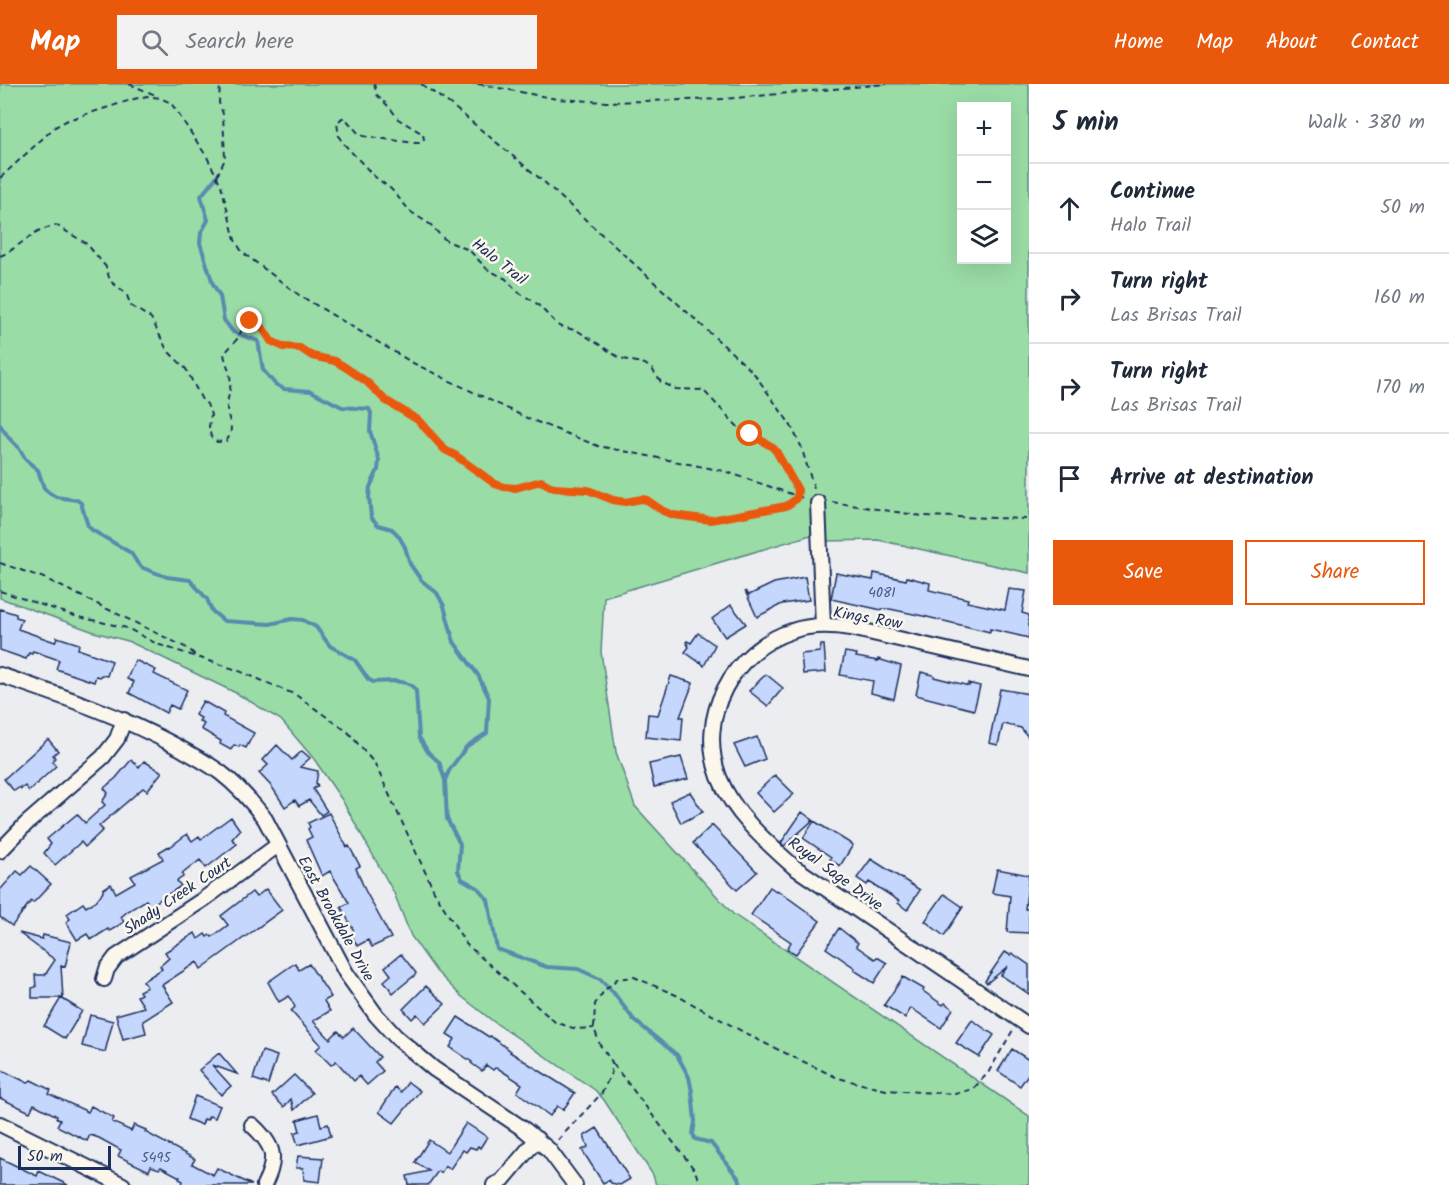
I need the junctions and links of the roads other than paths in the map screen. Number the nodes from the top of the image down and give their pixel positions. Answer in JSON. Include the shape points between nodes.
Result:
{"nodes":[{"id":1,"x":818,"y":503,"type":"road end"},
{"id":2,"x":823,"y":626,"type":"junction"},
{"id":3,"x":1029,"y":669,"type":"edge"},
{"id":4,"x":0,"y":675,"type":"edge"},
{"id":5,"x":724,"y":690,"type":"joint"},
{"id":6,"x":124,"y":720,"type":"junction"},
{"id":7,"x":278,"y":845,"type":"junction"},
{"id":8,"x":0,"y":851,"type":"edge"},
{"id":9,"x":104,"y":979,"type":"dead end"},
{"id":10,"x":1029,"y":1026,"type":"edge"},
{"id":11,"x":0,"y":1124,"type":"edge"},
{"id":12,"x":252,"y":1125,"type":"dead end"},
{"id":13,"x":537,"y":1139,"type":"junction"},
{"id":14,"x":123,"y":1185,"type":"edge"},
{"id":15,"x":264,"y":1185,"type":"edge"},
{"id":16,"x":494,"y":1185,"type":"edge"},
{"id":17,"x":575,"y":1185,"type":"edge"}],
"edges":[{"from":1,"to":2,"type":"street"},
{"from":2,"to":3,"type":"street","name":"Kings Row","via":[[851,628]]},
{"from":2,"to":5,"type":"street","name":"Kings Row","via":[[794,630],[760,647],[734,673]]},
{"from":4,"to":6,"type":"street","name":"East Brookdale Drive"},
{"from":5,"to":10,"type":"street","name":"Royal Sage Drive","via":[[712,739],[725,791],[736,809],[794,867]]},
{"from":6,"to":7,"type":"street","name":"East Brookdale Drive","via":[[220,772],[251,801]]},
{"from":6,"to":8,"type":"street","via":[[117,739],[102,757]]},
{"from":7,"to":9,"type":"street","name":"Shady Creek Court","via":[[116,957]]},
{"from":7,"to":13,"type":"street","name":"East Brookdale Drive","via":[[346,973],[376,1015],[434,1069]]},
{"from":11,"to":14,"type":"street"},
{"from":12,"to":15,"type":"street","via":[[271,1147],[272,1166]]},
{"from":13,"to":16,"type":"street","via":[[501,1182]]},
{"from":13,"to":17,"type":"street","name":"East Brookdale Drive"}]}
